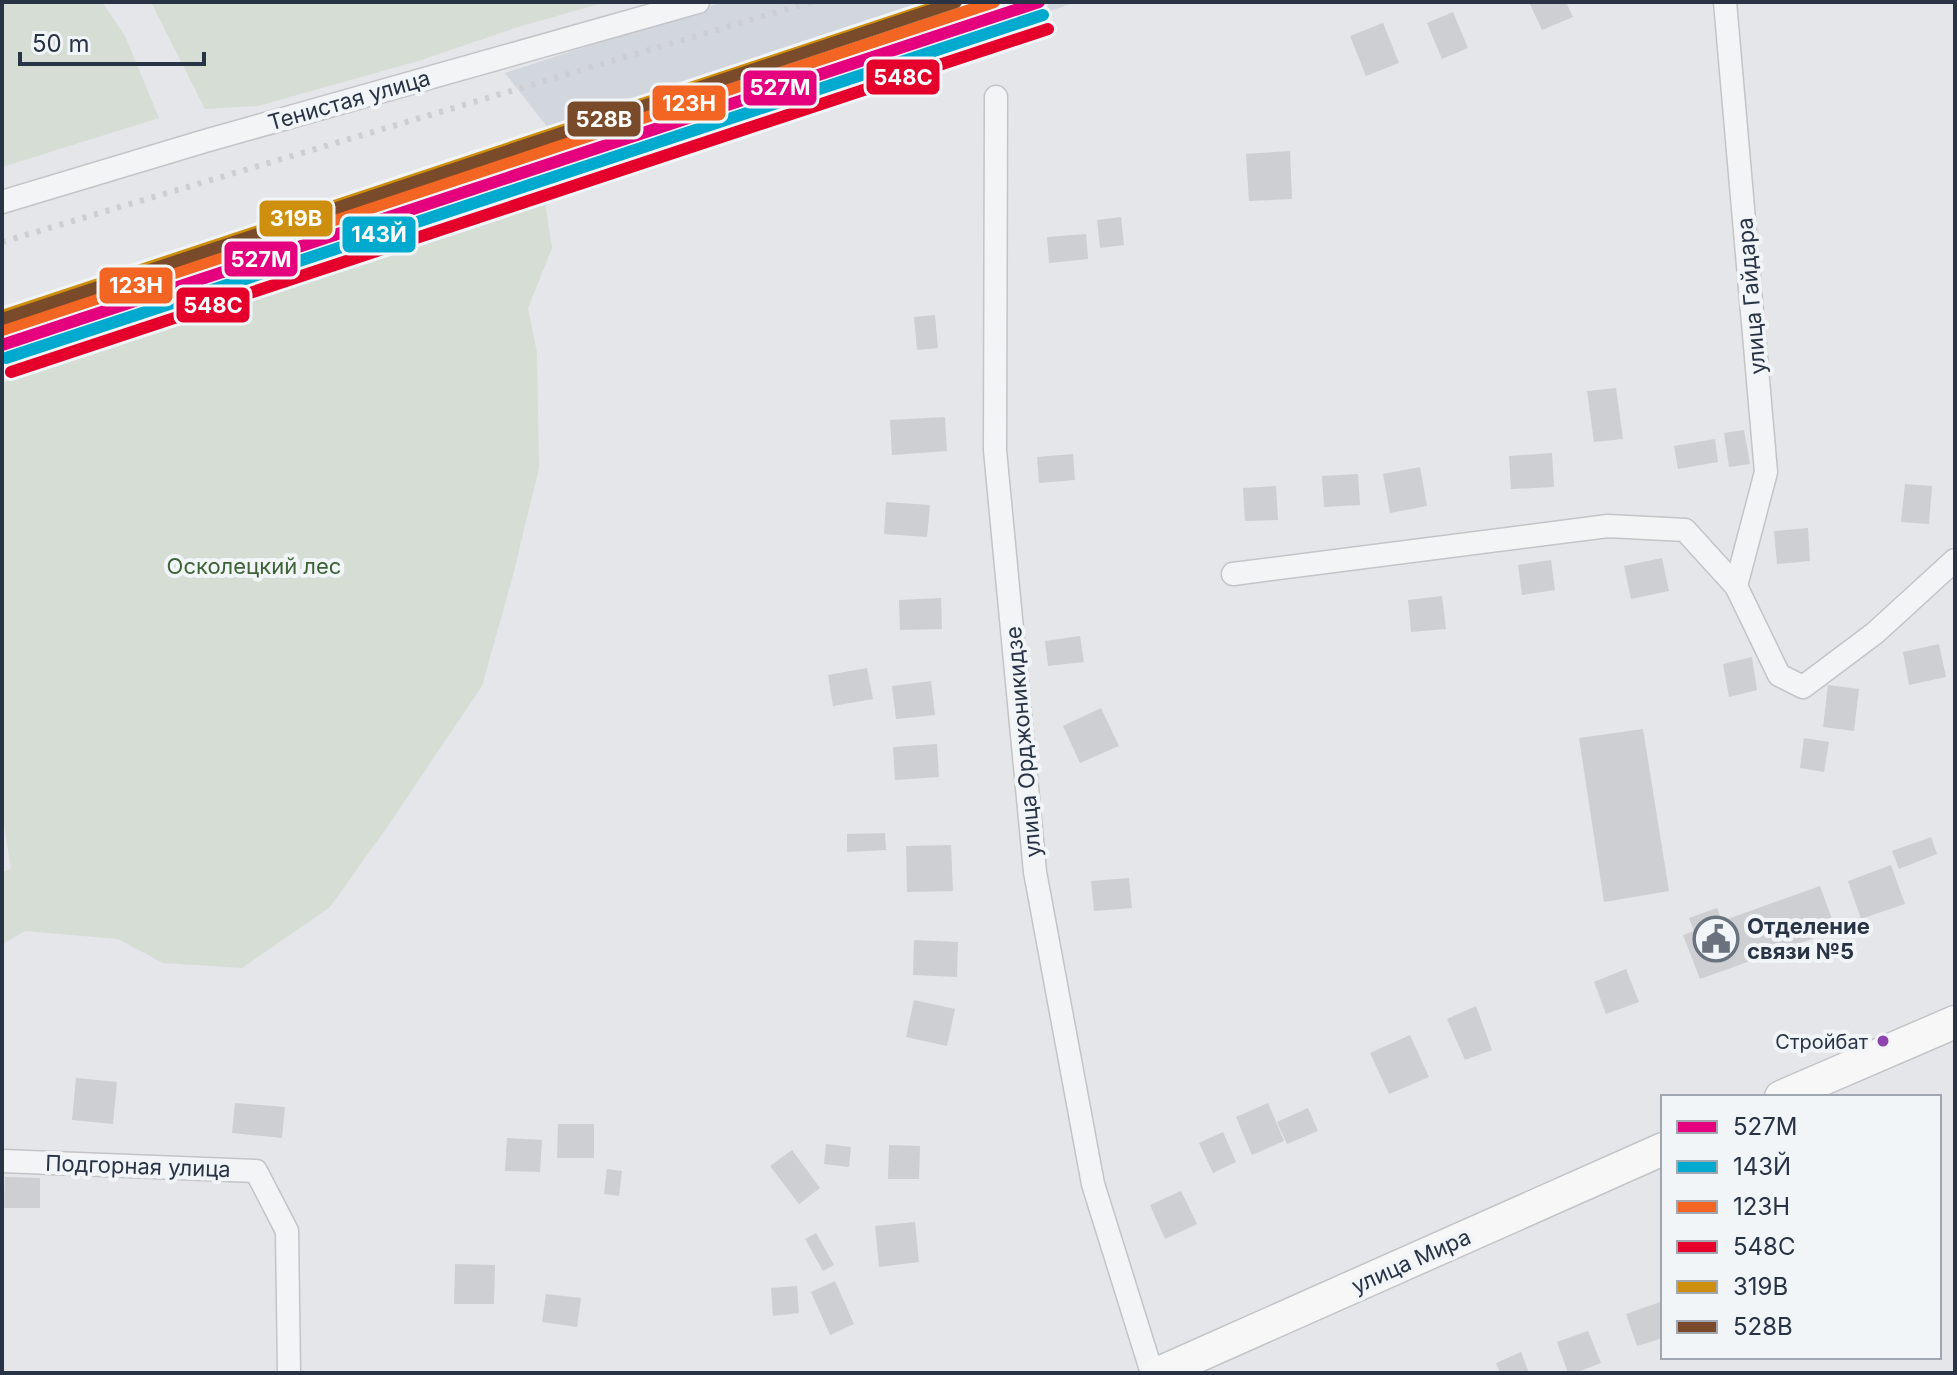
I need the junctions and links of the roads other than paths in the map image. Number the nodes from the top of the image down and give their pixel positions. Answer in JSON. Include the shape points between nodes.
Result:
{"nodes":[{"id":1,"x":698,"y":2,"type":"edge"},
{"id":2,"x":1725,"y":2,"type":"edge"},
{"id":3,"x":996,"y":97,"type":"dead end"},
{"id":4,"x":2,"y":202,"type":"edge"},
{"id":5,"x":1955,"y":560,"type":"edge"},
{"id":6,"x":1233,"y":574,"type":"dead end"},
{"id":7,"x":1736,"y":586,"type":"junction"},
{"id":8,"x":1955,"y":1022,"type":"edge"},
{"id":9,"x":1786,"y":1095,"type":"edge"},
{"id":10,"x":1661,"y":1150,"type":"edge"},
{"id":11,"x":2,"y":1161,"type":"edge"},
{"id":12,"x":289,"y":1373,"type":"edge"},
{"id":13,"x":1152,"y":1373,"type":"edge"},
{"id":14,"x":1159,"y":1373,"type":"edge"}],
"edges":[{"from":1,"to":4,"type":"street","name":"Тенистая улица"},
{"from":2,"to":7,"type":"street","name":"улица Гайдара","via":[[1766,472]]},
{"from":3,"to":13,"type":"street","name":"улица Орджоникидзе","via":[[995,450],[1035,872],[1093,1184]]},
{"from":5,"to":7,"type":"street","via":[[1875,633],[1803,687],[1779,675]]},
{"from":6,"to":7,"type":"street","via":[[1608,526],[1685,530]]},
{"from":8,"to":9,"type":"main road"},
{"from":10,"to":14,"type":"main road","name":"улица Мира"},
{"from":11,"to":12,"type":"street","name":"Подгорная улица","via":[[256,1171],[287,1231]]}]}
